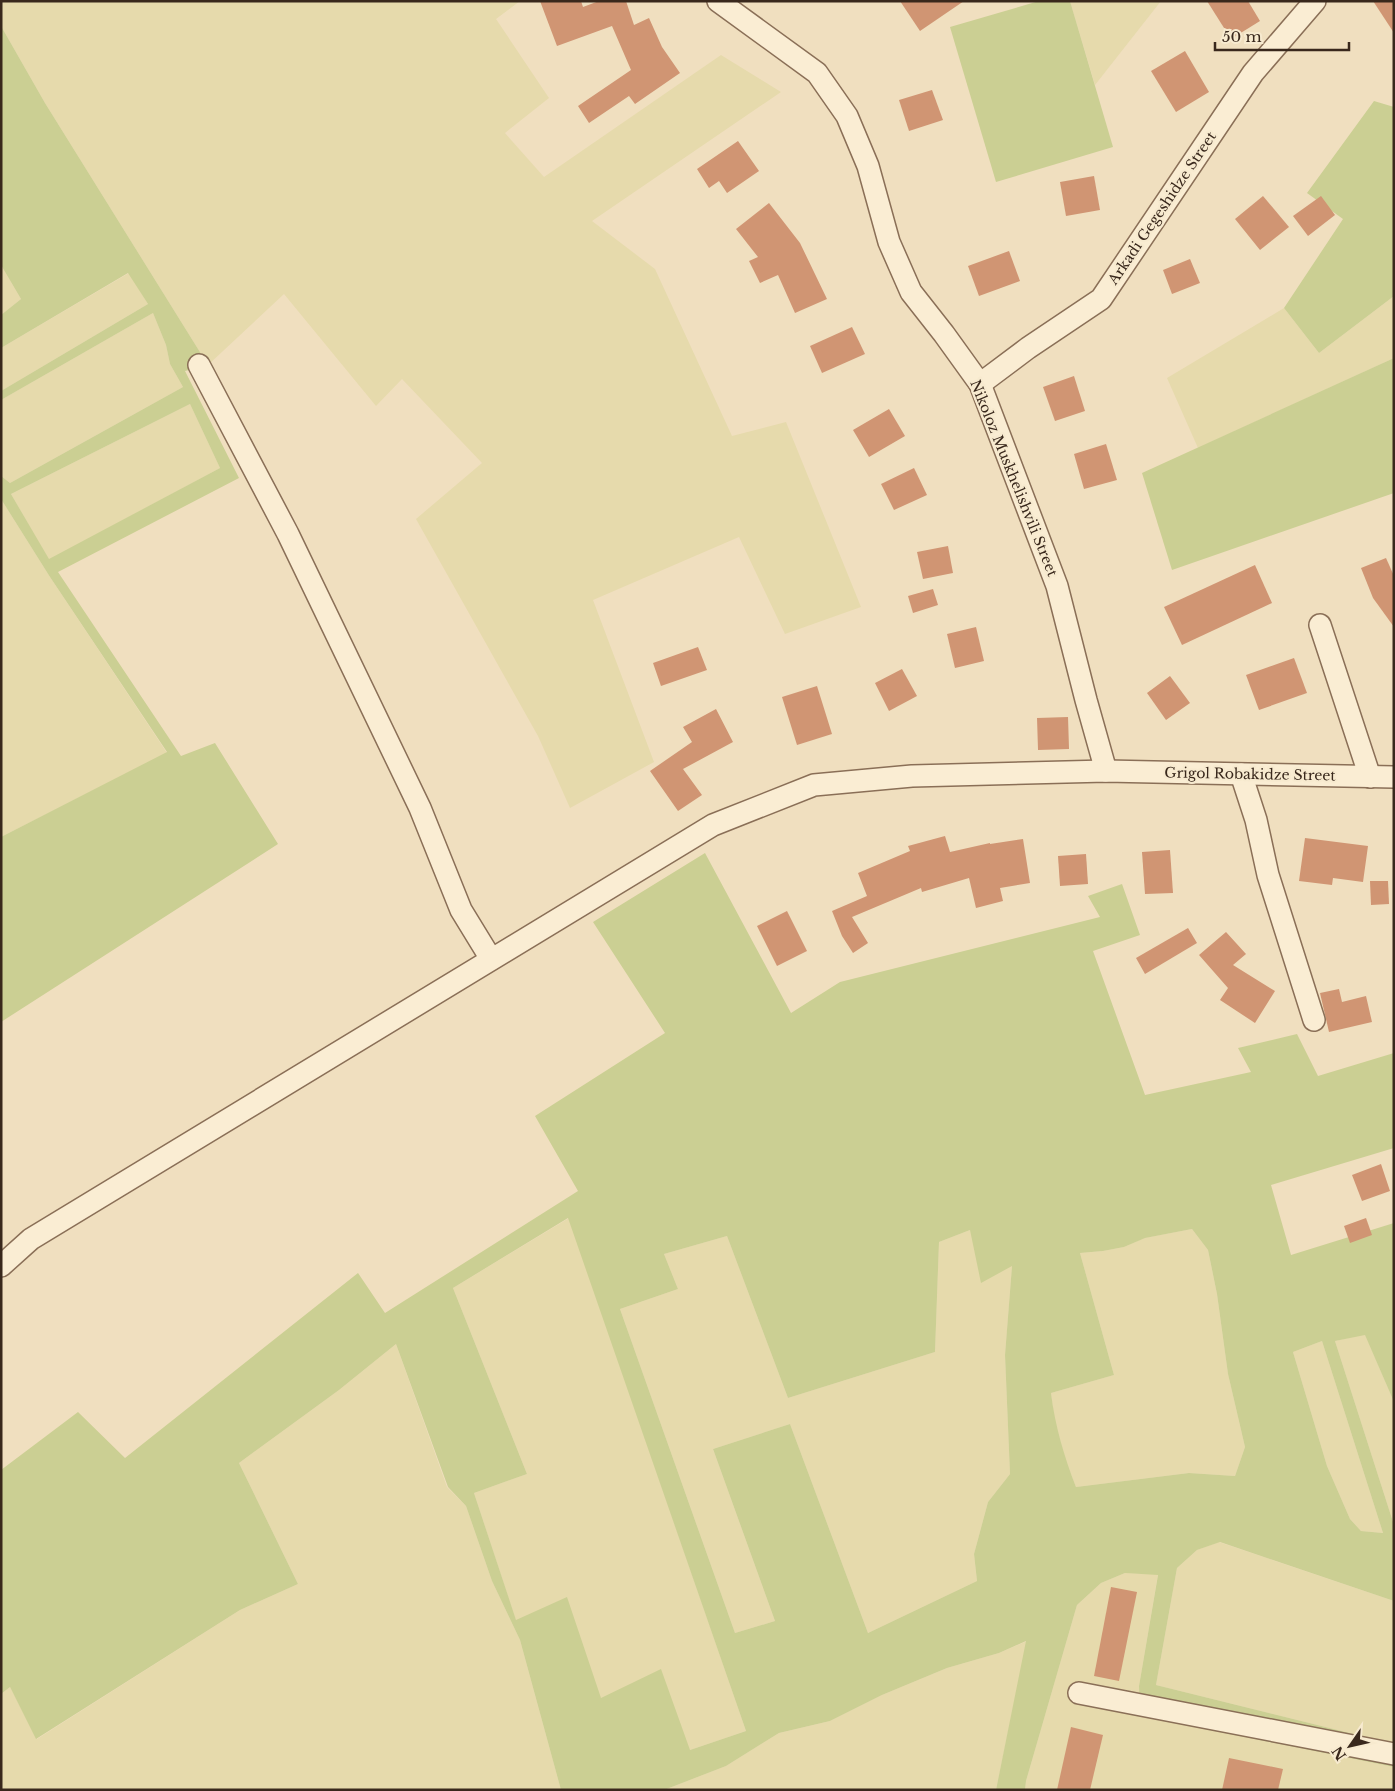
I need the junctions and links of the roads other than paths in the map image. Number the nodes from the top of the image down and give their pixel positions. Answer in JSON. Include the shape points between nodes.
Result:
{"nodes":[{"id":1,"x":718,"y":1,"type":"edge"},
{"id":2,"x":1316,"y":1,"type":"edge"},
{"id":3,"x":199,"y":365,"type":"dead end"},
{"id":4,"x":980,"y":384,"type":"junction"},
{"id":5,"x":1320,"y":625,"type":"dead end"},
{"id":6,"x":1106,"y":771,"type":"junction"},
{"id":7,"x":1241,"y":774,"type":"junction"},
{"id":8,"x":1370,"y":776,"type":"junction"},
{"id":9,"x":1394,"y":777,"type":"edge"},
{"id":10,"x":491,"y":959,"type":"junction"},
{"id":11,"x":1314,"y":1020,"type":"dead end"},
{"id":12,"x":1,"y":1266,"type":"edge"},
{"id":13,"x":1079,"y":1693,"type":"dead end"},
{"id":14,"x":1394,"y":1754,"type":"edge"}],
"edges":[{"from":1,"to":4,"type":"street","name":"Nikoloz Muskhelishvili Street","via":[[817,73],[847,116],[868,166],[889,242],[911,292]]},
{"from":2,"to":4,"type":"street","name":"Arkadi Gegeshidze Street","via":[[1253,73],[1101,300]]},
{"from":3,"to":10,"type":"street","via":[[288,534],[420,808],[461,910]]},
{"from":4,"to":6,"type":"street","name":"Nikoloz Muskhelishvili Street","via":[[1057,586]]},
{"from":5,"to":8,"type":"street"},
{"from":6,"to":7,"type":"street","name":"Grigol Robakidze Street"},
{"from":6,"to":10,"type":"street","name":"Grigol Robakidze Street","via":[[912,776],[814,785],[713,825]]},
{"from":7,"to":8,"type":"street","name":"Grigol Robakidze Street"},
{"from":7,"to":11,"type":"street","via":[[1256,820],[1268,875]]},
{"from":8,"to":9,"type":"street","name":"Grigol Robakidze Street"},
{"from":10,"to":12,"type":"street","name":"Grigol Robakidze Street","via":[[31,1239]]},
{"from":13,"to":14,"type":"street"}]}
